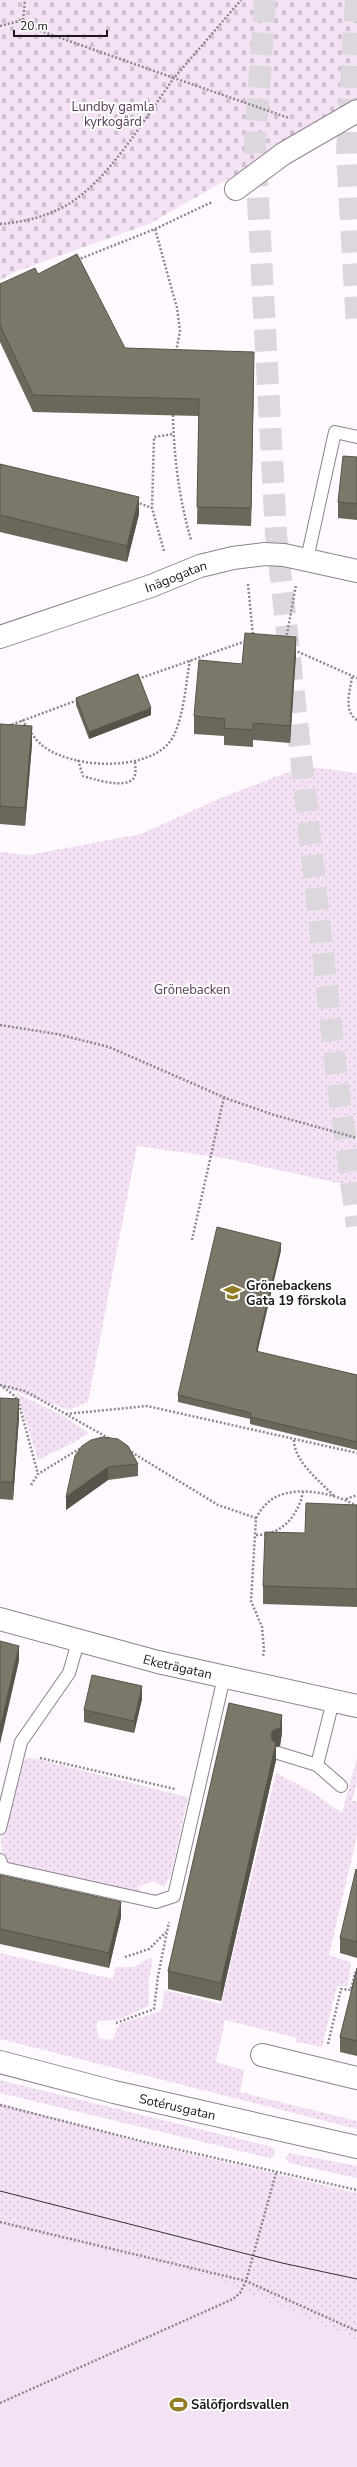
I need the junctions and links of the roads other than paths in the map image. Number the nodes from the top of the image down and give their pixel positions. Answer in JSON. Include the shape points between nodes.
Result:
{"nodes":[{"id":1,"x":357,"y":111,"type":"edge"},
{"id":2,"x":236,"y":189,"type":"road end"},
{"id":3,"x":357,"y":437,"type":"edge"},
{"id":4,"x":307,"y":559,"type":"junction"},
{"id":5,"x":357,"y":571,"type":"edge"},
{"id":6,"x":0,"y":637,"type":"edge"},
{"id":7,"x":0,"y":1619,"type":"edge"},
{"id":8,"x":78,"y":1642,"type":"junction"},
{"id":9,"x":224,"y":1677,"type":"junction"},
{"id":10,"x":333,"y":1701,"type":"junction"},
{"id":11,"x":357,"y":1706,"type":"edge"},
{"id":12,"x":278,"y":1753,"type":"dead end"},
{"id":13,"x":317,"y":1765,"type":"junction"},
{"id":14,"x":341,"y":1786,"type":"dead end"},
{"id":15,"x":0,"y":1828,"type":"edge"},
{"id":16,"x":0,"y":1860,"type":"edge"},
{"id":17,"x":262,"y":2055,"type":"dead end"},
{"id":18,"x":0,"y":2062,"type":"edge"},
{"id":19,"x":357,"y":2078,"type":"edge"},
{"id":20,"x":357,"y":2147,"type":"edge"}],
"edges":[{"from":1,"to":2,"type":"street","via":[[283,154]]},
{"from":3,"to":4,"type":"lane","via":[[335,432]]},
{"from":4,"to":5,"type":"street","name":"Inägogatan"},
{"from":4,"to":6,"type":"street","name":"Inägogatan","via":[[265,554],[200,566],[151,586]]},
{"from":7,"to":8,"type":"street","name":"Eketrägatan"},
{"from":8,"to":9,"type":"street","name":"Eketrägatan"},
{"from":8,"to":15,"type":"lane","via":[[69,1673],[21,1742]]},
{"from":9,"to":10,"type":"street","name":"Eketrägatan"},
{"from":9,"to":16,"type":"lane","via":[[174,1896],[156,1902],[3,1868]]},
{"from":10,"to":11,"type":"street","name":"Eketrägatan"},
{"from":10,"to":13,"type":"lane"},
{"from":12,"to":13,"type":"lane"},
{"from":13,"to":14,"type":"lane"},
{"from":17,"to":19,"type":"street"},
{"from":18,"to":20,"type":"street","name":"Sotérusgatan","via":[[114,2092]]}]}
